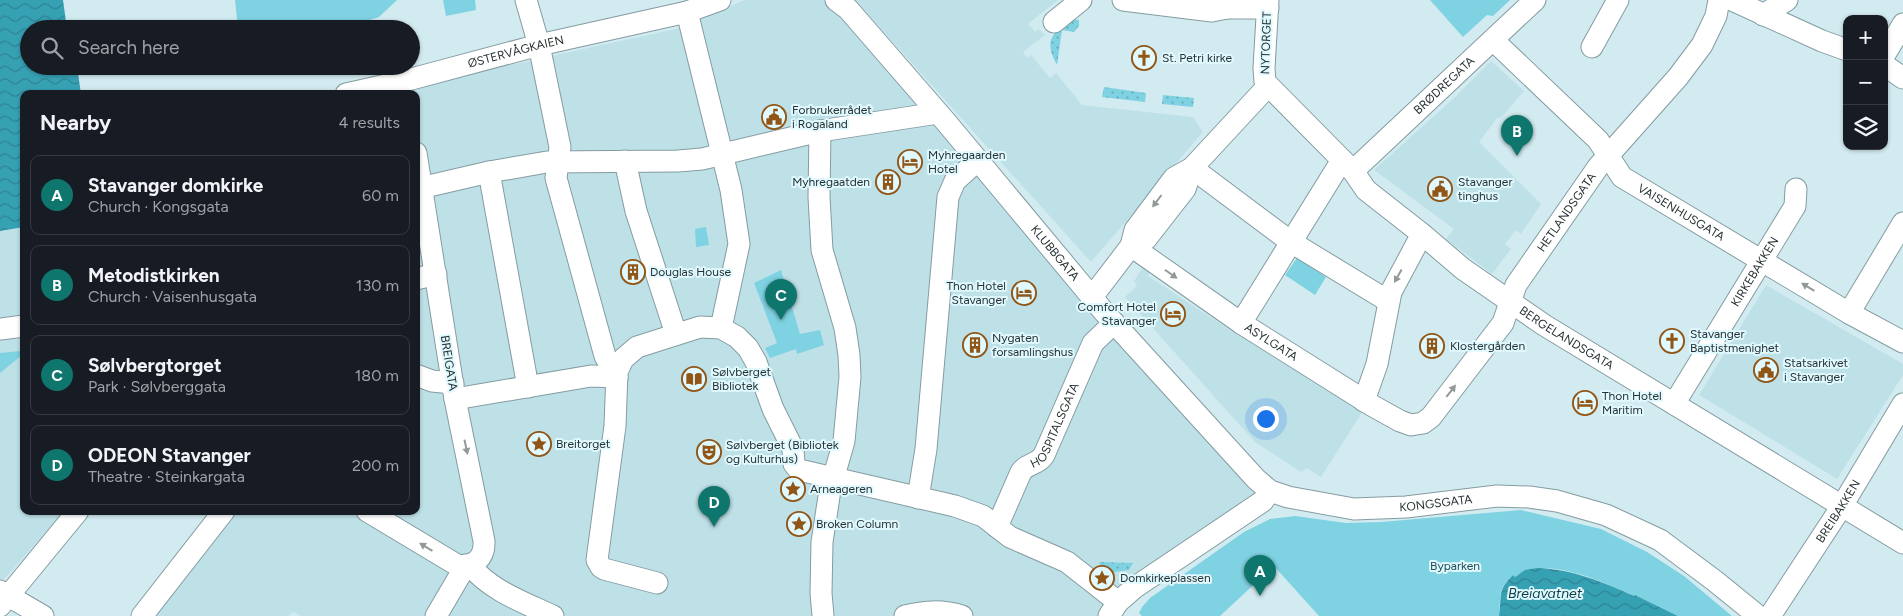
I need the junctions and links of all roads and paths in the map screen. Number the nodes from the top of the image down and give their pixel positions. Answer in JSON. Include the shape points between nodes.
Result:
{"nodes":[{"id":1,"x":526,"y":0,"type":"edge"},
{"id":2,"x":708,"y":0,"type":"edge"},
{"id":3,"x":720,"y":0,"type":"edge"},
{"id":4,"x":1080,"y":0,"type":"edge"},
{"id":5,"x":1123,"y":0,"type":"edge"},
{"id":6,"x":1535,"y":0,"type":"edge"},
{"id":7,"x":1618,"y":0,"type":"edge"},
{"id":8,"x":1719,"y":0,"type":"edge"},
{"id":9,"x":1732,"y":0,"type":"edge"},
{"id":10,"x":1787,"y":0,"type":"edge"},
{"id":11,"x":842,"y":3,"type":"edge"},
{"id":12,"x":1220,"y":4,"type":"edge"},
{"id":13,"x":1268,"y":4,"type":"edge"},
{"id":14,"x":1763,"y":15,"type":"junction"},
{"id":15,"x":689,"y":21,"type":"junction"},
{"id":16,"x":1054,"y":22,"type":"dead end"},
{"id":17,"x":1903,"y":24,"type":"edge"},
{"id":18,"x":1493,"y":40,"type":"junction"},
{"id":19,"x":1592,"y":47,"type":"dead end"},
{"id":20,"x":1843,"y":48,"type":"edge"},
{"id":21,"x":1888,"y":49,"type":"edge"},
{"id":22,"x":541,"y":52,"type":"junction"},
{"id":23,"x":1888,"y":69,"type":"edge"},
{"id":24,"x":1903,"y":78,"type":"edge"},
{"id":25,"x":1268,"y":86,"type":"junction"},
{"id":26,"x":405,"y":87,"type":"edge"},
{"id":27,"x":380,"y":90,"type":"edge"},
{"id":28,"x":938,"y":113,"type":"junction"},
{"id":29,"x":820,"y":132,"type":"junction"},
{"id":30,"x":1608,"y":154,"type":"junction"},
{"id":31,"x":722,"y":155,"type":"junction"},
{"id":32,"x":978,"y":160,"type":"junction"},
{"id":33,"x":558,"y":161,"type":"junction"},
{"id":34,"x":625,"y":161,"type":"junction"},
{"id":35,"x":1347,"y":166,"type":"junction"},
{"id":36,"x":1192,"y":168,"type":"junction"},
{"id":37,"x":489,"y":172,"type":"junction"},
{"id":38,"x":420,"y":189,"type":"edge"},
{"id":39,"x":1796,"y":189,"type":"dead end"},
{"id":40,"x":420,"y":202,"type":"edge"},
{"id":41,"x":1903,"y":223,"type":"edge"},
{"id":42,"x":1422,"y":234,"type":"junction"},
{"id":43,"x":1291,"y":242,"type":"junction"},
{"id":44,"x":1131,"y":246,"type":"junction"},
{"id":45,"x":1763,"y":260,"type":"junction"},
{"id":46,"x":426,"y":277,"type":"edge"},
{"id":47,"x":1092,"y":297,"type":"junction"},
{"id":48,"x":1388,"y":300,"type":"junction"},
{"id":49,"x":1510,"y":302,"type":"junction"},
{"id":50,"x":1849,"y":312,"type":"junction"},
{"id":51,"x":1114,"y":323,"type":"junction"},
{"id":52,"x":1241,"y":323,"type":"junction"},
{"id":53,"x":20,"y":326,"type":"edge"},
{"id":54,"x":721,"y":328,"type":"junction"},
{"id":55,"x":0,"y":329,"type":"edge"},
{"id":56,"x":676,"y":334,"type":"junction"},
{"id":57,"x":1903,"y":342,"type":"edge"},
{"id":58,"x":420,"y":376,"type":"edge"},
{"id":59,"x":617,"y":377,"type":"junction"},
{"id":60,"x":528,"y":387,"type":"junction"},
{"id":61,"x":454,"y":391,"type":"junction"},
{"id":62,"x":1364,"y":401,"type":"junction"},
{"id":63,"x":1674,"y":404,"type":"junction"},
{"id":64,"x":1903,"y":404,"type":"edge"},
{"id":65,"x":1418,"y":425,"type":"joint"},
{"id":66,"x":833,"y":479,"type":"junction"},
{"id":67,"x":1270,"y":491,"type":"junction"},
{"id":68,"x":918,"y":498,"type":"junction"},
{"id":69,"x":1842,"y":506,"type":"junction"},
{"id":70,"x":75,"y":515,"type":"edge"},
{"id":71,"x":221,"y":515,"type":"edge"},
{"id":72,"x":374,"y":515,"type":"edge"},
{"id":73,"x":997,"y":527,"type":"junction"},
{"id":74,"x":1903,"y":543,"type":"edge"},
{"id":75,"x":468,"y":565,"type":"junction"},
{"id":76,"x":657,"y":583,"type":"dead end"},
{"id":77,"x":3,"y":598,"type":"edge"},
{"id":78,"x":1114,"y":609,"type":"edge"},
{"id":79,"x":43,"y":616,"type":"edge"},
{"id":80,"x":142,"y":616,"type":"edge"},
{"id":81,"x":436,"y":616,"type":"edge"},
{"id":82,"x":552,"y":616,"type":"edge"},
{"id":83,"x":823,"y":616,"type":"edge"},
{"id":84,"x":905,"y":616,"type":"edge"},
{"id":85,"x":962,"y":616,"type":"edge"},
{"id":86,"x":1758,"y":616,"type":"edge"},
{"id":87,"x":1770,"y":616,"type":"edge"}],
"edges":[{"from":1,"to":22,"type":"street"},
{"from":2,"to":15,"type":"street","name":"ØSTERVÅGKAIEN"},
{"from":3,"to":15,"type":"street","name":"ØSTERVÅGKAIEN"},
{"from":4,"to":16,"type":"street"},
{"from":5,"to":12,"type":"street","via":[[1212,11]]},
{"from":6,"to":18,"type":"street","name":"BRØDREGATA"},
{"from":7,"to":19,"type":"street"},
{"from":8,"to":30,"type":"street","name":"HETLANDSGATA","via":[[1709,34],[1692,60]]},
{"from":9,"to":14,"type":"street"},
{"from":10,"to":14,"type":"street"},
{"from":11,"to":28,"type":"street","name":"KLUBBGATA"},
{"from":12,"to":13,"type":"street"},
{"from":13,"to":25,"type":"street","name":"NYTORGET","via":[[1264,77]]},
{"from":14,"to":20,"type":"street"},
{"from":15,"to":22,"type":"street","name":"ØSTERVÅGKAIEN"},
{"from":15,"to":31,"type":"street"},
{"from":17,"to":21,"type":"street"},
{"from":18,"to":30,"type":"street","name":"VAISENHUSGATA","via":[[1598,140]]},
{"from":18,"to":35,"type":"street","name":"BRØDREGATA"},
{"from":22,"to":26,"type":"street","name":"ØSTERVÅGKAIEN"},
{"from":22,"to":33,"type":"street","via":[[560,147]]},
{"from":23,"to":24,"type":"street"},
{"from":25,"to":35,"type":"street","name":"BERGELANDSGATA"},
{"from":25,"to":36,"type":"street"},
{"from":26,"to":27,"type":"street","name":"ØSTERVÅGKAIEN"},
{"from":28,"to":29,"type":"street"},
{"from":28,"to":32,"type":"street","name":"KLUBBGATA"},
{"from":29,"to":31,"type":"street"},
{"from":29,"to":66,"type":"street","via":[[822,250],[845,328],[850,365],[845,436]]},
{"from":30,"to":45,"type":"street","name":"VAISENHUSGATA","via":[[1622,177]]},
{"from":30,"to":49,"type":"street","name":"HETLANDSGATA","via":[[1516,285]]},
{"from":31,"to":34,"type":"street","via":[[678,161]]},
{"from":31,"to":54,"type":"street","via":[[739,244]]},
{"from":32,"to":47,"type":"street","name":"KLUBBGATA"},
{"from":32,"to":68,"type":"street","via":[[955,181],[948,196],[926,449]]},
{"from":33,"to":34,"type":"street"},
{"from":33,"to":37,"type":"street"},
{"from":33,"to":59,"type":"street","via":[[556,178],[605,356]]},
{"from":34,"to":56,"type":"street","via":[[636,211]]},
{"from":35,"to":42,"type":"street","name":"BERGELANDSGATA","via":[[1366,190]]},
{"from":35,"to":43,"type":"street","name":"BRØDREGATA"},
{"from":36,"to":43,"type":"street"},
{"from":36,"to":44,"type":"street","via":[[1186,189],[1146,239]]},
{"from":37,"to":38,"type":"street"},
{"from":37,"to":60,"type":"street"},
{"from":39,"to":45,"type":"street","name":"KIRKEBAKKEN","via":[[1795,206]]},
{"from":40,"to":46,"type":"street","name":"BREIGATA"},
{"from":41,"to":50,"type":"street"},
{"from":42,"to":48,"type":"street","one_way":true},
{"from":42,"to":49,"type":"street","name":"BERGELANDSGATA","via":[[1463,269]]},
{"from":43,"to":48,"type":"street"},
{"from":43,"to":52,"type":"street","name":"BRØDREGATA"},
{"from":44,"to":47,"type":"street"},
{"from":44,"to":52,"type":"street","name":"ASYLGATA","one_way":true},
{"from":50,"to":45,"type":"street","name":"VAISENHUSGATA","one_way":true},
{"from":45,"to":63,"type":"street","name":"KIRKEBAKKEN"},
{"from":46,"to":61,"type":"street","name":"BREIGATA"},
{"from":47,"to":51,"type":"street","name":"KLUBBGATA"},
{"from":48,"to":62,"type":"street","via":[[1377,364]]},
{"from":49,"to":63,"type":"street","name":"BERGELANDSGATA"},
{"from":65,"to":49,"type":"street","name":"HETLANDSGATA","one_way":true,"via":[[1430,417],[1503,323]]},
{"from":50,"to":57,"type":"street","name":"VAISENHUSGATA"},
{"from":51,"to":67,"type":"street","name":"KLUBBGATA"},
{"from":51,"to":73,"type":"street","name":"HOSPITALSGATA","via":[[1093,342],[1044,455],[1021,472]]},
{"from":52,"to":62,"type":"street","name":"ASYLGATA"},
{"from":53,"to":55,"type":"street"},
{"from":54,"to":56,"type":"street","via":[[700,327]]},
{"from":54,"to":66,"type":"street","via":[[737,337],[754,358],[773,409],[793,449],[794,464],[805,472]]},
{"from":56,"to":59,"type":"street","via":[[629,352],[620,362]]},
{"from":58,"to":61,"type":"street"},
{"from":59,"to":60,"type":"street","via":[[591,376]]},
{"from":59,"to":76,"type":"street","via":[[615,426],[597,560],[604,568]]},
{"from":60,"to":61,"type":"street"},
{"from":61,"to":75,"type":"street","name":"BREIGATA","one_way":true,"via":[[485,545],[481,558]]},
{"from":62,"to":65,"type":"street","name":"ASYLGATA","via":[[1406,424]]},
{"from":63,"to":69,"type":"street","name":"BERGELANDSGATA"},
{"from":64,"to":69,"type":"street","name":"BREIBAKKEN"},
{"from":66,"to":68,"type":"street"},
{"from":66,"to":83,"type":"street","via":[[821,549]]},
{"from":67,"to":78,"type":"street","via":[[1263,501],[1134,588]]},
{"from":67,"to":86,"type":"street","name":"KONGSGATA","via":[[1310,502],[1362,509],[1497,496],[1557,501],[1606,515],[1660,540]]},
{"from":68,"to":73,"type":"street","via":[[980,514]]},
{"from":69,"to":74,"type":"street","name":"BERGELANDSGATA"},
{"from":69,"to":87,"type":"street","name":"BREIBAKKEN"},
{"from":70,"to":77,"type":"street"},
{"from":71,"to":80,"type":"street"},
{"from":75,"to":72,"type":"street","one_way":true,"via":[[452,562]]},
{"from":73,"to":78,"type":"street","via":[[1010,537],[1072,566]]},
{"from":75,"to":81,"type":"street","name":"BREIGATA"},
{"from":75,"to":82,"type":"street","via":[[497,588]]},
{"from":77,"to":79,"type":"street"},
{"from":84,"to":85,"type":"street","via":[[933,611]]}]}
